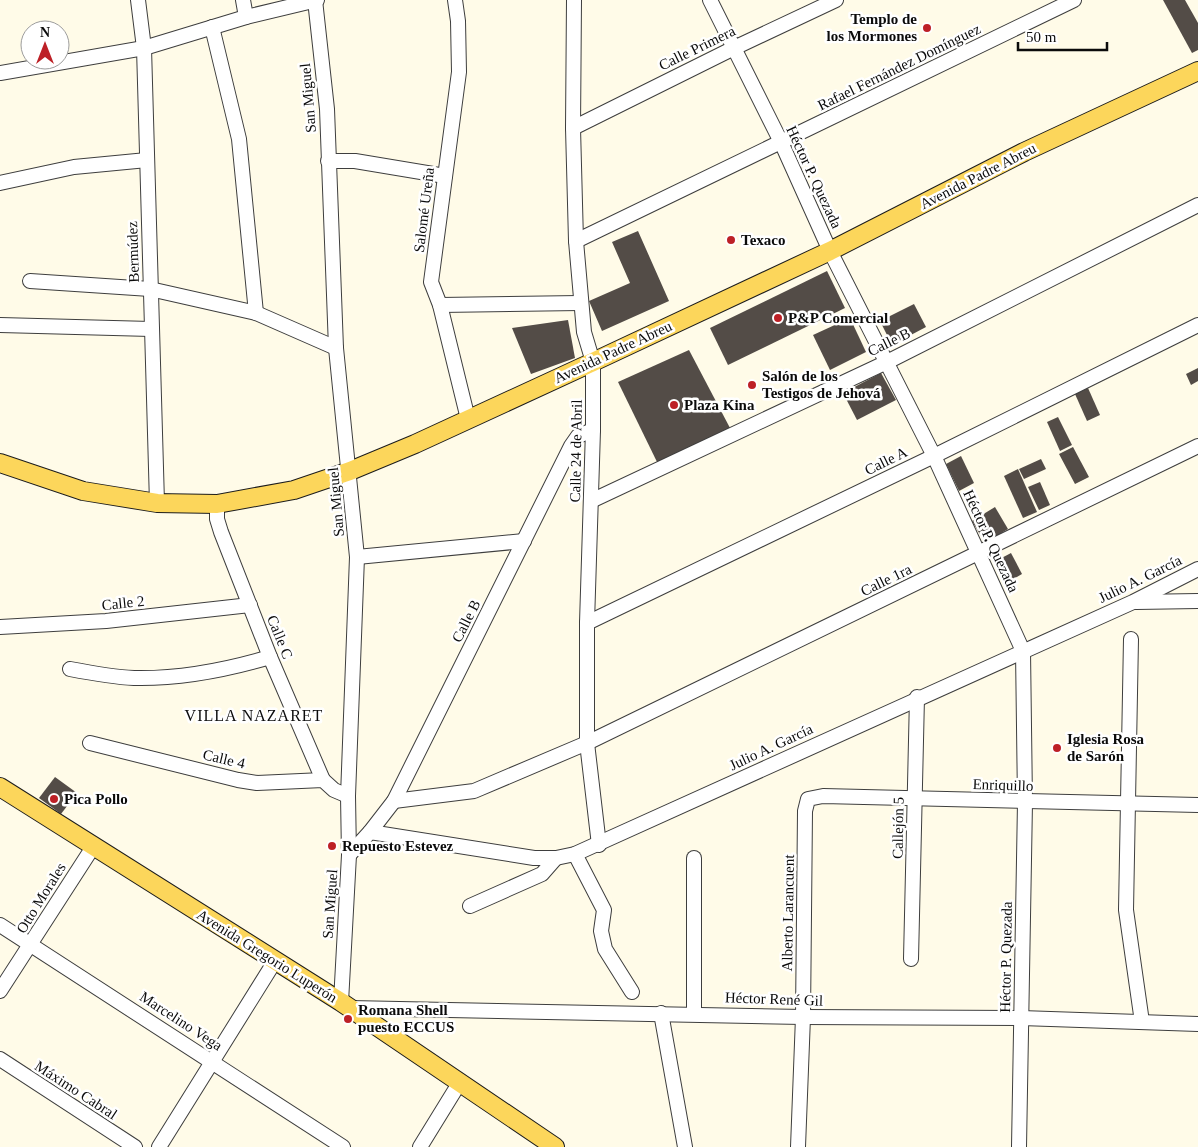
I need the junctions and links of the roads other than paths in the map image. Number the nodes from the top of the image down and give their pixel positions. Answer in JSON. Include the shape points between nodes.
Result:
{"nodes":[{"id":1,"x":138,"y":0,"type":"edge"},
{"id":2,"x":243,"y":0,"type":"edge"},
{"id":3,"x":316,"y":0,"type":"edge"},
{"id":4,"x":455,"y":0,"type":"edge"},
{"id":5,"x":574,"y":0,"type":"edge"},
{"id":6,"x":710,"y":0,"type":"edge"},
{"id":7,"x":836,"y":0,"type":"edge"},
{"id":8,"x":1074,"y":0,"type":"edge"},
{"id":9,"x":818,"y":4,"type":"edge"},
{"id":10,"x":246,"y":16,"type":"junction"},
{"id":11,"x":212,"y":27,"type":"junction"},
{"id":12,"x":144,"y":48,"type":"junction"},
{"id":13,"x":734,"y":48,"type":"junction"},
{"id":14,"x":1198,"y":71,"type":"edge"},
{"id":15,"x":0,"y":73,"type":"edge"},
{"id":16,"x":573,"y":128,"type":"junction"},
{"id":17,"x":781,"y":142,"type":"junction"},
{"id":18,"x":146,"y":160,"type":"junction"},
{"id":19,"x":328,"y":161,"type":"junction"},
{"id":20,"x":445,"y":176,"type":"junction"},
{"id":21,"x":0,"y":183,"type":"edge"},
{"id":22,"x":1198,"y":205,"type":"edge"},
{"id":23,"x":576,"y":241,"type":"junction"},
{"id":24,"x":830,"y":251,"type":"junction"},
{"id":25,"x":30,"y":281,"type":"dead end"},
{"id":26,"x":150,"y":288,"type":"junction"},
{"id":27,"x":580,"y":303,"type":"junction"},
{"id":28,"x":440,"y":305,"type":"junction"},
{"id":29,"x":256,"y":312,"type":"junction"},
{"id":30,"x":1198,"y":325,"type":"edge"},
{"id":31,"x":0,"y":326,"type":"edge"},
{"id":32,"x":151,"y":330,"type":"junction"},
{"id":33,"x":336,"y":348,"type":"junction"},
{"id":34,"x":593,"y":362,"type":"junction"},
{"id":35,"x":887,"y":362,"type":"junction"},
{"id":36,"x":468,"y":419,"type":"junction"},
{"id":37,"x":593,"y":430,"type":"junction"},
{"id":38,"x":1198,"y":446,"type":"edge"},
{"id":39,"x":934,"y":456,"type":"junction"},
{"id":40,"x":0,"y":463,"type":"edge"},
{"id":41,"x":350,"y":471,"type":"junction"},
{"id":42,"x":591,"y":501,"type":"junction"},
{"id":43,"x":157,"y":503,"type":"junction"},
{"id":44,"x":217,"y":504,"type":"junction"},
{"id":45,"x":524,"y":541,"type":"junction"},
{"id":46,"x":979,"y":553,"type":"junction"},
{"id":47,"x":357,"y":557,"type":"junction"},
{"id":48,"x":1198,"y":569,"type":"edge"},
{"id":49,"x":1198,"y":601,"type":"edge"},
{"id":50,"x":1133,"y":602,"type":"junction"},
{"id":51,"x":250,"y":605,"type":"junction"},
{"id":52,"x":587,"y":623,"type":"junction"},
{"id":53,"x":0,"y":627,"type":"edge"},
{"id":54,"x":1131,"y":639,"type":"dead end"},
{"id":55,"x":1023,"y":651,"type":"junction"},
{"id":56,"x":270,"y":657,"type":"junction"},
{"id":57,"x":70,"y":669,"type":"dead end"},
{"id":58,"x":918,"y":697,"type":"junction"},
{"id":59,"x":90,"y":743,"type":"dead end"},
{"id":60,"x":588,"y":743,"type":"junction"},
{"id":61,"x":323,"y":780,"type":"junction"},
{"id":62,"x":0,"y":787,"type":"edge"},
{"id":63,"x":348,"y":796,"type":"junction"},
{"id":64,"x":808,"y":799,"type":"joint"},
{"id":65,"x":915,"y":799,"type":"junction"},
{"id":66,"x":394,"y":801,"type":"junction"},
{"id":67,"x":1025,"y":802,"type":"junction"},
{"id":68,"x":1130,"y":804,"type":"junction"},
{"id":69,"x":1198,"y":805,"type":"edge"},
{"id":70,"x":370,"y":832,"type":"junction"},
{"id":71,"x":599,"y":844,"type":"junction"},
{"id":72,"x":93,"y":847,"type":"junction"},
{"id":73,"x":576,"y":854,"type":"junction"},
{"id":74,"x":349,"y":855,"type":"junction"},
{"id":75,"x":556,"y":858,"type":"junction"},
{"id":76,"x":694,"y":858,"type":"dead end"},
{"id":77,"x":470,"y":906,"type":"dead end"},
{"id":78,"x":0,"y":925,"type":"edge"},
{"id":79,"x":31,"y":944,"type":"junction"},
{"id":80,"x":912,"y":959,"type":"dead end"},
{"id":81,"x":275,"y":961,"type":"junction"},
{"id":82,"x":0,"y":991,"type":"edge"},
{"id":83,"x":632,"y":992,"type":"dead end"},
{"id":84,"x":345,"y":1005,"type":"junction"},
{"id":85,"x":694,"y":1013,"type":"junction"},
{"id":86,"x":661,"y":1014,"type":"junction"},
{"id":87,"x":803,"y":1017,"type":"junction"},
{"id":88,"x":1021,"y":1018,"type":"junction"},
{"id":89,"x":1142,"y":1022,"type":"junction"},
{"id":90,"x":1198,"y":1024,"type":"edge"},
{"id":91,"x":0,"y":1059,"type":"edge"},
{"id":92,"x":214,"y":1062,"type":"junction"},
{"id":93,"x":460,"y":1082,"type":"junction"},
{"id":94,"x":135,"y":1147,"type":"edge"},
{"id":95,"x":159,"y":1147,"type":"edge"},
{"id":96,"x":343,"y":1147,"type":"edge"},
{"id":97,"x":420,"y":1147,"type":"edge"},
{"id":98,"x":555,"y":1147,"type":"edge"},
{"id":99,"x":685,"y":1147,"type":"edge"},
{"id":100,"x":798,"y":1147,"type":"edge"},
{"id":101,"x":1019,"y":1147,"type":"edge"}],
"edges":[{"from":1,"to":12,"type":"street","name":"Bermúdez"},
{"from":2,"to":10,"type":"street"},
{"from":3,"to":10,"type":"street"},
{"from":3,"to":19,"type":"street","name":"San Miguel"},
{"from":4,"to":20,"type":"street","name":"Salomé Ureña","via":[[458,72]]},
{"from":5,"to":16,"type":"street","name":"Calle 24 de Abril"},
{"from":6,"to":13,"type":"street","name":"Héctor P. Quezada"},
{"from":7,"to":9,"type":"street","name":"Calle Primera"},
{"from":8,"to":17,"type":"street","name":"Rafael Fernández Domínguez"},
{"from":9,"to":13,"type":"street","name":"Calle Primera"},
{"from":10,"to":11,"type":"street"},
{"from":11,"to":12,"type":"street"},
{"from":11,"to":29,"type":"street","via":[[239,139]]},
{"from":12,"to":15,"type":"street"},
{"from":12,"to":18,"type":"street","name":"Bermúdez"},
{"from":13,"to":16,"type":"street","name":"Calle Primera"},
{"from":13,"to":17,"type":"street","name":"Héctor P. Quezada"},
{"from":14,"to":24,"type":"main road","name":"Avenida Padre Abreu","via":[[1024,152]]},
{"from":16,"to":23,"type":"street","name":"Calle 24 de Abril"},
{"from":17,"to":23,"type":"street","name":"Rafael Fernández Domínguez"},
{"from":17,"to":24,"type":"street","name":"Héctor P. Quezada"},
{"from":18,"to":21,"type":"street","via":[[74,167]]},
{"from":18,"to":26,"type":"street","name":"Bermúdez"},
{"from":19,"to":20,"type":"street","via":[[355,160]]},
{"from":19,"to":33,"type":"street","name":"San Miguel"},
{"from":20,"to":28,"type":"street","name":"Salomé Ureña","via":[[431,282]]},
{"from":22,"to":35,"type":"street","name":"Calle B"},
{"from":23,"to":27,"type":"street","name":"Calle 24 de Abril"},
{"from":24,"to":34,"type":"main road","name":"Avenida Padre Abreu"},
{"from":24,"to":35,"type":"street","name":"Héctor P. Quezada"},
{"from":25,"to":26,"type":"street"},
{"from":26,"to":29,"type":"street"},
{"from":26,"to":32,"type":"street","name":"Bermúdez"},
{"from":27,"to":28,"type":"street"},
{"from":27,"to":34,"type":"street","name":"Calle 24 de Abril","via":[[586,345]]},
{"from":28,"to":36,"type":"street","name":"Salomé Ureña"},
{"from":29,"to":33,"type":"street"},
{"from":30,"to":39,"type":"street","name":"Calle A"},
{"from":31,"to":32,"type":"street"},
{"from":32,"to":43,"type":"street","name":"Bermúdez"},
{"from":33,"to":41,"type":"street","name":"San Miguel"},
{"from":34,"to":36,"type":"main road","name":"Avenida Padre Abreu"},
{"from":34,"to":37,"type":"street","name":"Calle 24 de Abril"},
{"from":35,"to":39,"type":"street","name":"Héctor P. Quezada"},
{"from":35,"to":42,"type":"street","name":"Calle B"},
{"from":36,"to":41,"type":"main road","name":"Avenida Padre Abreu"},
{"from":37,"to":42,"type":"street","name":"Calle 24 de Abril"},
{"from":37,"to":45,"type":"street","name":"Calle B","via":[[578,436],[571,446]]},
{"from":38,"to":46,"type":"street","name":"Calle 1ra"},
{"from":39,"to":46,"type":"street","name":"Héctor P. Quezada"},
{"from":39,"to":52,"type":"street","name":"Calle A"},
{"from":40,"to":43,"type":"main road","name":"Avenida Padre Abreu","via":[[83,491]]},
{"from":41,"to":44,"type":"main road","name":"Avenida Padre Abreu","via":[[294,490]]},
{"from":41,"to":47,"type":"street","name":"San Miguel"},
{"from":42,"to":52,"type":"street","name":"Calle 24 de Abril"},
{"from":43,"to":44,"type":"main road","name":"Avenida Padre Abreu"},
{"from":44,"to":51,"type":"street","name":"Calle C","via":[[217,519]]},
{"from":45,"to":47,"type":"street"},
{"from":45,"to":66,"type":"street","name":"Calle B"},
{"from":46,"to":55,"type":"street","name":"Héctor P. Quezada"},
{"from":46,"to":60,"type":"street","name":"Calle 1ra"},
{"from":47,"to":63,"type":"street","name":"San Miguel"},
{"from":48,"to":50,"type":"street","name":"Julio A. García"},
{"from":49,"to":50,"type":"street"},
{"from":50,"to":55,"type":"street","name":"Julio A. García"},
{"from":51,"to":53,"type":"street","name":"Calle 2","via":[[106,622]]},
{"from":51,"to":56,"type":"street","name":"Calle C"},
{"from":52,"to":60,"type":"street","name":"Calle 24 de Abril"},
{"from":54,"to":68,"type":"street"},
{"from":55,"to":58,"type":"street","name":"Julio A. García"},
{"from":55,"to":67,"type":"street","name":"Héctor P. Quezada"},
{"from":56,"to":57,"type":"street","via":[[233,668],[135,678]]},
{"from":56,"to":61,"type":"street","name":"Calle C"},
{"from":58,"to":65,"type":"street","name":"Callejón 5"},
{"from":58,"to":71,"type":"street","name":"Julio A. García"},
{"from":59,"to":61,"type":"street","name":"Calle 4","via":[[238,780],[257,783]]},
{"from":60,"to":66,"type":"street","name":"Calle 1ra","via":[[474,791]]},
{"from":60,"to":71,"type":"street","name":"Calle 24 de Abril"},
{"from":61,"to":63,"type":"street"},
{"from":62,"to":72,"type":"main road","name":"Avenida Gregorio Luperón"},
{"from":63,"to":74,"type":"street","name":"San Miguel"},
{"from":64,"to":65,"type":"street","name":"Enriquillo","via":[[823,796]]},
{"from":64,"to":87,"type":"street","name":"Alberto Larancuent","via":[[805,811]]},
{"from":65,"to":67,"type":"street","name":"Enriquillo"},
{"from":65,"to":80,"type":"street","name":"Callejón 5"},
{"from":66,"to":70,"type":"street","name":"Calle B"},
{"from":67,"to":68,"type":"street","name":"Enriquillo"},
{"from":67,"to":88,"type":"street","name":"Héctor P. Quezada"},
{"from":68,"to":69,"type":"street","name":"Enriquillo"},
{"from":68,"to":89,"type":"street","via":[[1126,910]]},
{"from":70,"to":74,"type":"street"},
{"from":70,"to":75,"type":"street","name":"Julio A. García","via":[[534,858]]},
{"from":71,"to":73,"type":"street","name":"Julio A. García"},
{"from":72,"to":79,"type":"street","name":"Otto Morales"},
{"from":72,"to":81,"type":"main road","name":"Avenida Gregorio Luperón"},
{"from":73,"to":75,"type":"street","name":"Julio A. García"},
{"from":73,"to":83,"type":"street","via":[[604,910],[601,931],[606,949]]},
{"from":74,"to":84,"type":"street","name":"San Miguel"},
{"from":75,"to":77,"type":"street","via":[[542,874]]},
{"from":76,"to":85,"type":"street"},
{"from":78,"to":79,"type":"street","name":"Marcelino Vega"},
{"from":79,"to":82,"type":"street","name":"Otto Morales"},
{"from":79,"to":92,"type":"street","name":"Marcelino Vega"},
{"from":81,"to":84,"type":"main road","name":"Avenida Gregorio Luperón"},
{"from":81,"to":92,"type":"street"},
{"from":84,"to":86,"type":"street","name":"Héctor René Gil"},
{"from":84,"to":93,"type":"main road","name":"Avenida Gregorio Luperón"},
{"from":85,"to":86,"type":"street","name":"Héctor René Gil"},
{"from":85,"to":87,"type":"street","name":"Héctor René Gil"},
{"from":86,"to":99,"type":"street"},
{"from":87,"to":88,"type":"street","name":"Héctor René Gil"},
{"from":87,"to":100,"type":"street","name":"Alberto Larancuent"},
{"from":88,"to":89,"type":"street","name":"Héctor René Gil"},
{"from":88,"to":101,"type":"street","name":"Héctor P. Quezada"},
{"from":89,"to":90,"type":"street","name":"Héctor René Gil"},
{"from":91,"to":94,"type":"street","name":"Máximo Cabral"},
{"from":92,"to":95,"type":"street"},
{"from":92,"to":96,"type":"street","name":"Marcelino Vega"},
{"from":93,"to":97,"type":"street"},
{"from":93,"to":98,"type":"main road","name":"Avenida Gregorio Luperón"}]}
